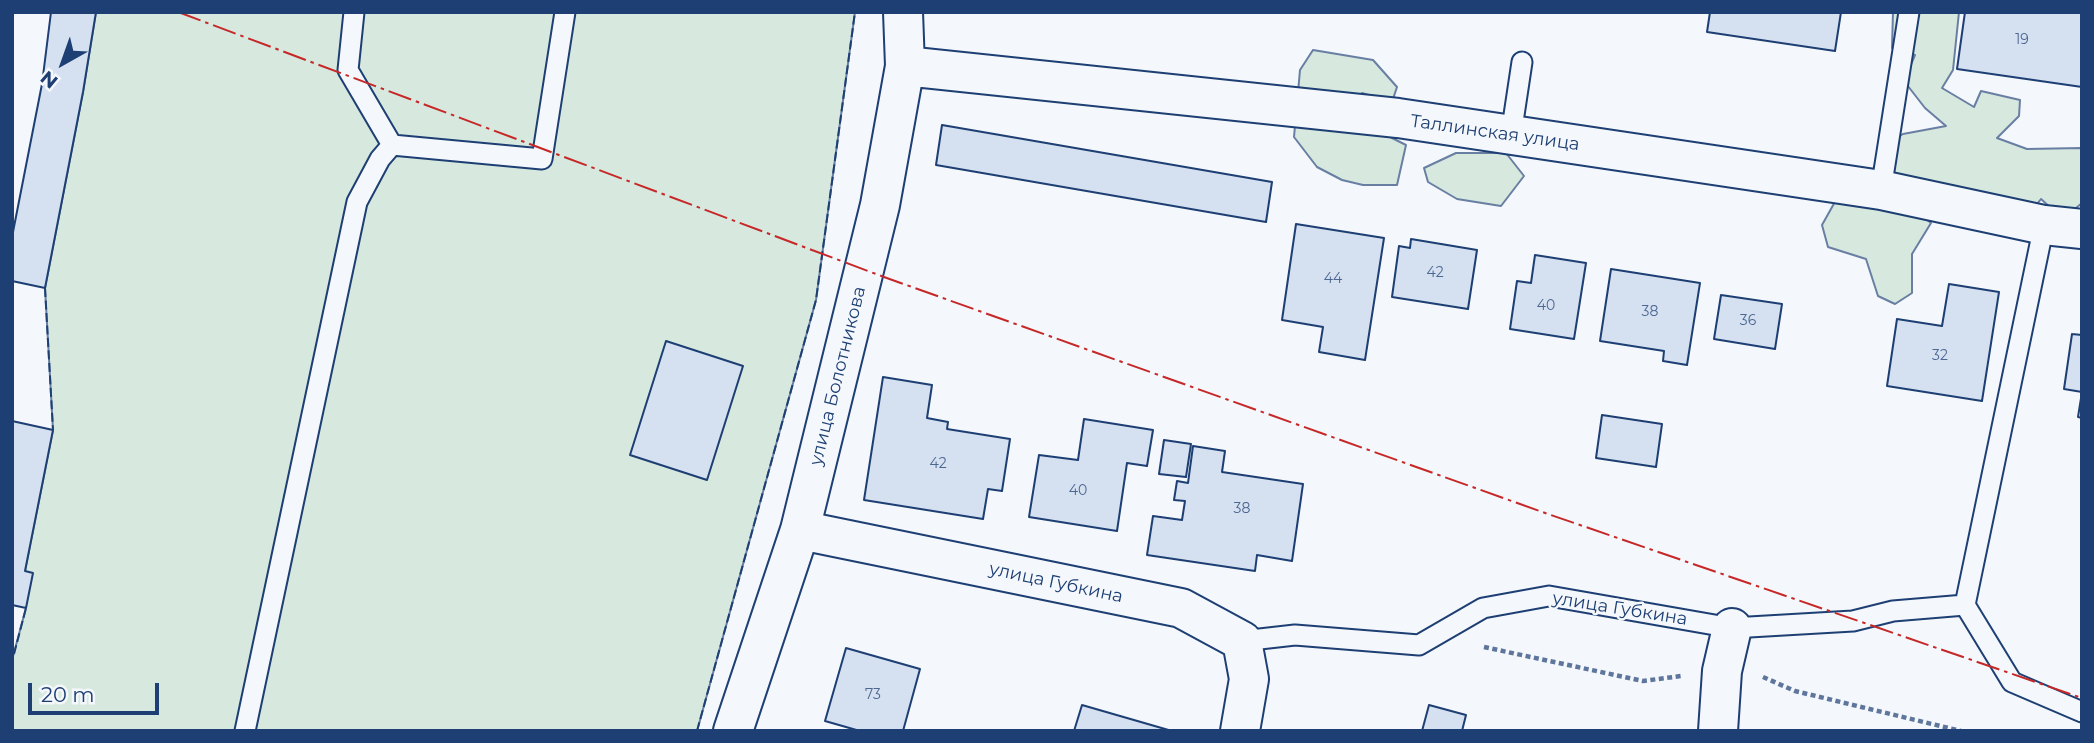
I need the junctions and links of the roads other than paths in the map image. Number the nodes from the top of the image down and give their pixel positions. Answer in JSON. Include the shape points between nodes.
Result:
{"nodes":[{"id":1,"x":354,"y":12,"type":"edge"},
{"id":2,"x":565,"y":12,"type":"edge"},
{"id":3,"x":903,"y":12,"type":"edge"},
{"id":4,"x":1909,"y":12,"type":"edge"},
{"id":5,"x":1522,"y":62,"type":"dead end"},
{"id":6,"x":905,"y":66,"type":"junction"},
{"id":7,"x":1511,"y":135,"type":"junction"},
{"id":8,"x":392,"y":145,"type":"junction"},
{"id":9,"x":1881,"y":190,"type":"junction"},
{"id":10,"x":2044,"y":225,"type":"junction"},
{"id":11,"x":2082,"y":229,"type":"edge"},
{"id":12,"x":800,"y":530,"type":"junction"},
{"id":13,"x":1965,"y":605,"type":"junction"},
{"id":14,"x":1732,"y":628,"type":"junction"},
{"id":15,"x":1242,"y":641,"type":"junction"},
{"id":16,"x":2082,"y":712,"type":"edge"},
{"id":17,"x":245,"y":731,"type":"edge"},
{"id":18,"x":733,"y":731,"type":"edge"},
{"id":19,"x":1240,"y":731,"type":"edge"},
{"id":20,"x":1718,"y":731,"type":"edge"}],
"edges":[{"from":1,"to":8,"type":"lane","via":[[348,70]]},
{"from":2,"to":8,"type":"lane","via":[[542,159]]},
{"from":3,"to":6,"type":"street","name":"улица Болотникова"},
{"from":4,"to":9,"type":"lane"},
{"from":5,"to":7,"type":"lane"},
{"from":6,"to":7,"type":"street","name":"Таллинская улица","via":[[1398,118]]},
{"from":6,"to":12,"type":"street","name":"улица Болотникова","via":[[880,205]]},
{"from":7,"to":9,"type":"street","name":"Таллинская улица"},
{"from":8,"to":17,"type":"lane","via":[[357,202]]},
{"from":9,"to":10,"type":"street","name":"Таллинская улица"},
{"from":10,"to":11,"type":"street","name":"Таллинская улица"},
{"from":10,"to":13,"type":"lane"},
{"from":12,"to":15,"type":"street","name":"улица Губкина","via":[[1181,608]]},
{"from":12,"to":18,"type":"street","name":"улица Болотникова"},
{"from":13,"to":14,"type":"lane","name":"улица Губкина","via":[[1893,611],[1853,621]]},
{"from":13,"to":16,"type":"lane","via":[[2012,681]]},
{"from":14,"to":15,"type":"lane","name":"улица Губкина","via":[[1549,596],[1483,608],[1419,645],[1295,635]]},
{"from":14,"to":20,"type":"street","via":[[1721,671]]},
{"from":15,"to":19,"type":"street","via":[[1250,679]]}]}
